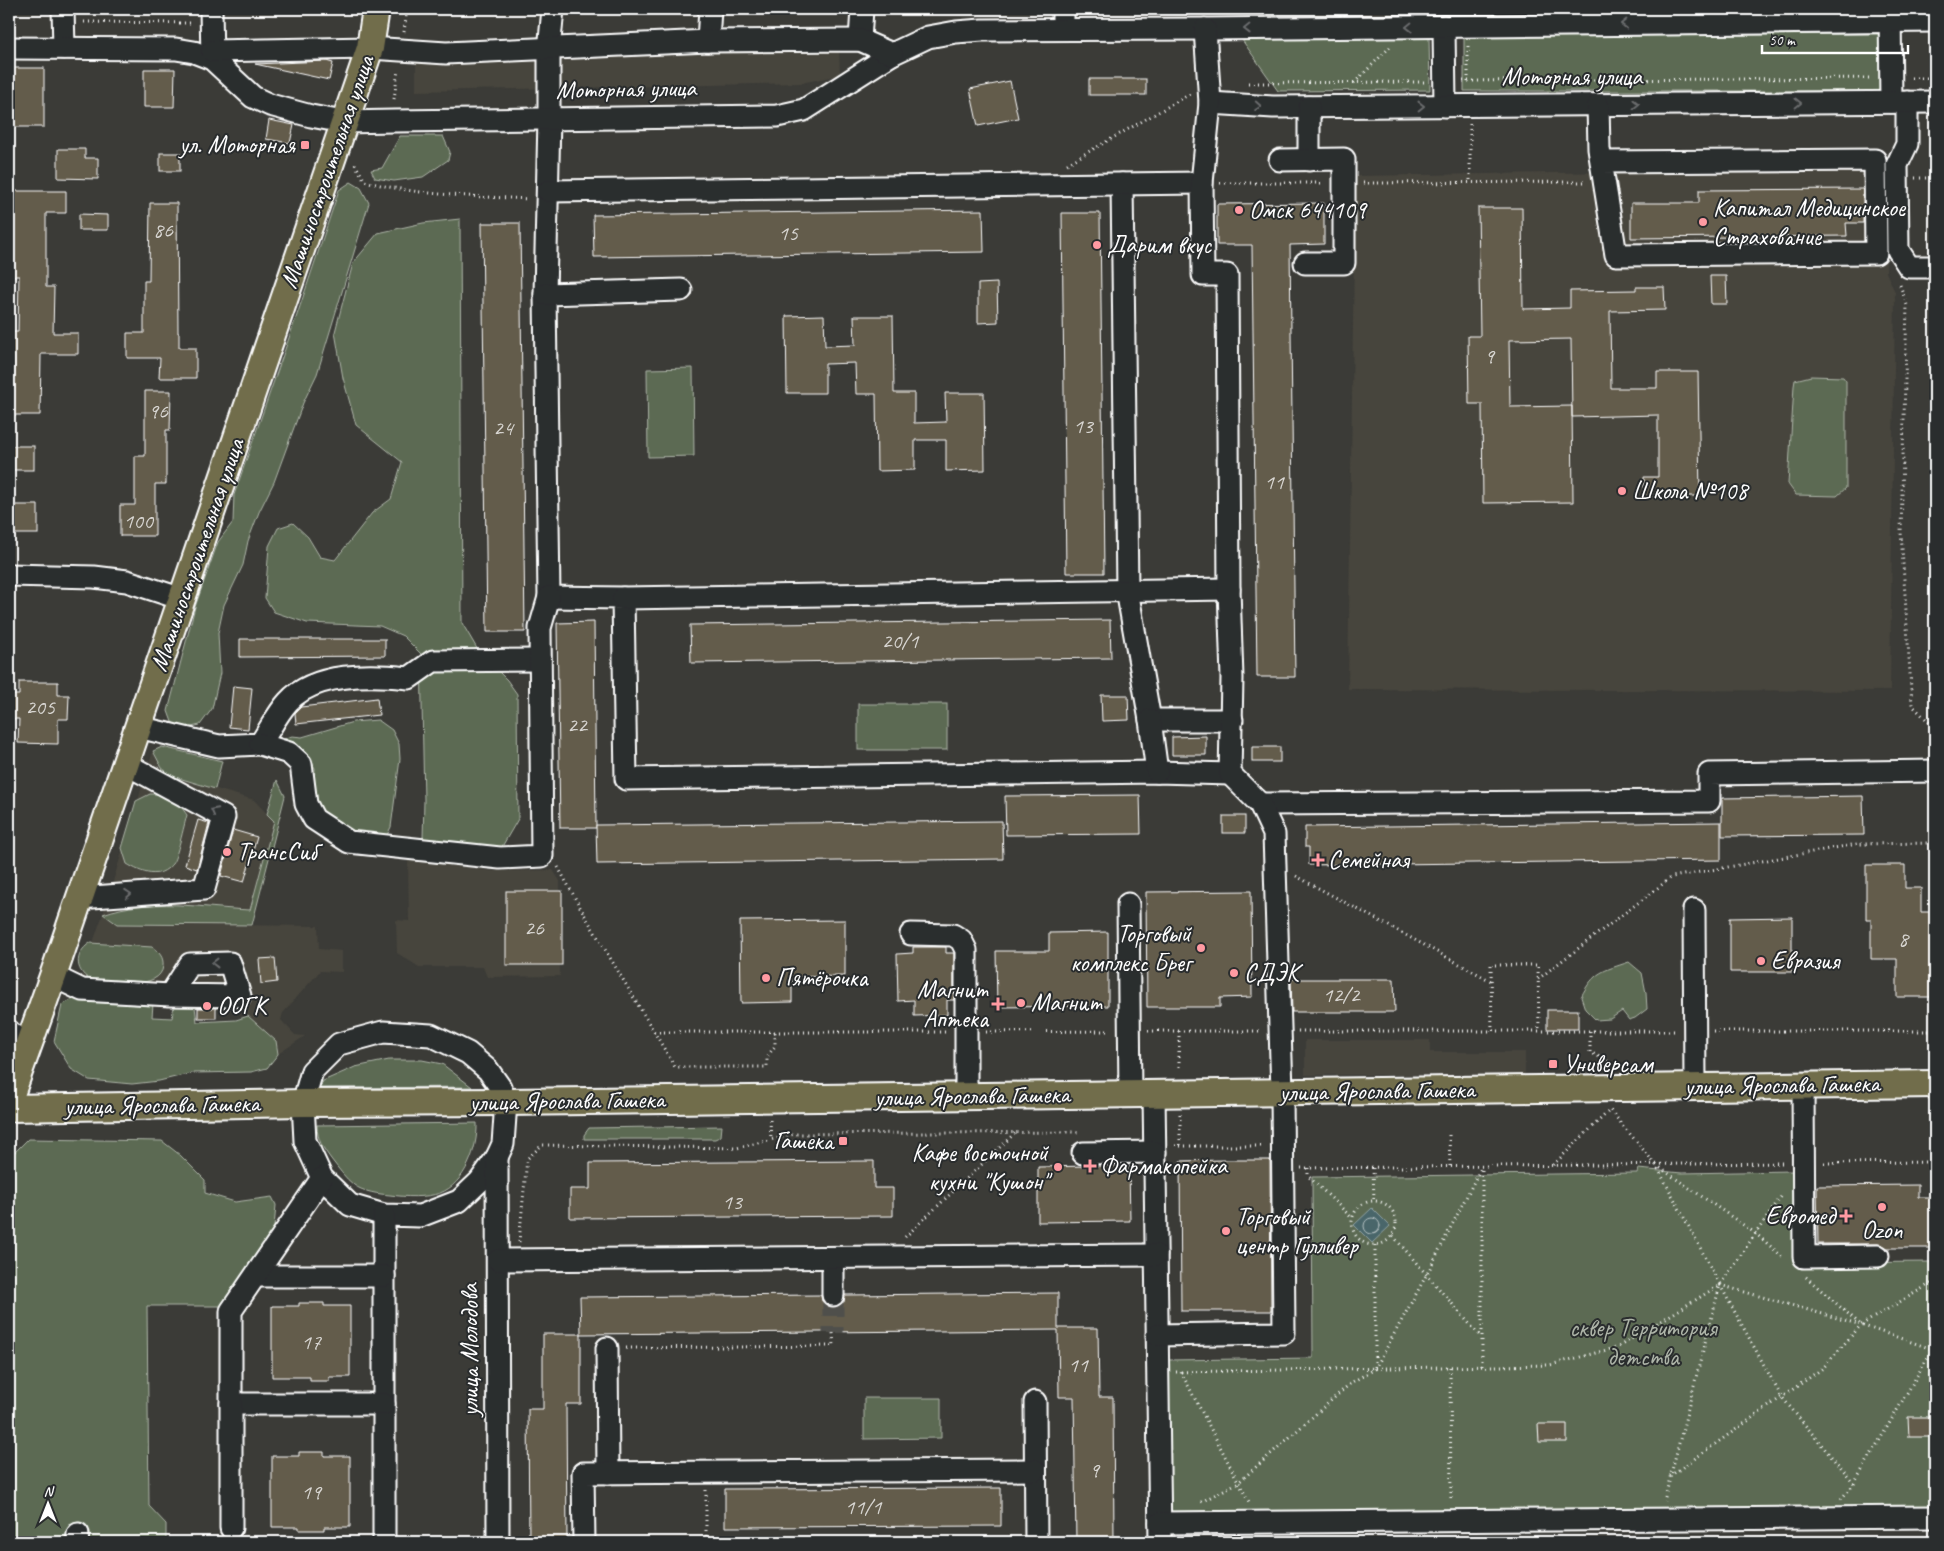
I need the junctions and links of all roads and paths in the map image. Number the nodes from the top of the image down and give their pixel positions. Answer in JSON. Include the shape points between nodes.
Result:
{"nodes":[{"id":1,"x":63,"y":9,"type":"edge"},
{"id":2,"x":212,"y":9,"type":"edge"},
{"id":3,"x":376,"y":9,"type":"edge"},
{"id":4,"x":553,"y":9,"type":"edge"},
{"id":5,"x":710,"y":9,"type":"edge"},
{"id":6,"x":862,"y":9,"type":"edge"},
{"id":7,"x":1890,"y":15,"type":"edge"},
{"id":8,"x":1063,"y":19,"type":"edge"},
{"id":9,"x":1436,"y":20,"type":"edge"},
{"id":10,"x":1935,"y":21,"type":"edge"},
{"id":11,"x":1205,"y":29,"type":"junction"},
{"id":12,"x":860,"y":40,"type":"junction"},
{"id":13,"x":1468,"y":40,"type":"dead end"},
{"id":14,"x":708,"y":41,"type":"junction"},
{"id":15,"x":1399,"y":46,"type":"dead end"},
{"id":16,"x":9,"y":48,"type":"edge"},
{"id":17,"x":64,"y":48,"type":"junction"},
{"id":18,"x":370,"y":48,"type":"junction"},
{"id":19,"x":549,"y":50,"type":"junction"},
{"id":20,"x":892,"y":54,"type":"junction"},
{"id":21,"x":212,"y":55,"type":"junction"},
{"id":22,"x":1891,"y":78,"type":"junction"},
{"id":23,"x":1935,"y":78,"type":"edge"},
{"id":24,"x":1468,"y":81,"type":"junction"},
{"id":25,"x":1444,"y":82,"type":"junction"},
{"id":26,"x":1248,"y":83,"type":"dead end"},
{"id":27,"x":1354,"y":83,"type":"junction"},
{"id":28,"x":1469,"y":88,"type":"dead end"},
{"id":29,"x":1209,"y":93,"type":"junction"},
{"id":30,"x":1899,"y":102,"type":"junction"},
{"id":31,"x":1935,"y":102,"type":"edge"},
{"id":32,"x":1598,"y":104,"type":"junction"},
{"id":33,"x":1445,"y":106,"type":"junction"},
{"id":34,"x":1309,"y":107,"type":"junction"},
{"id":35,"x":549,"y":118,"type":"junction"},
{"id":36,"x":1470,"y":118,"type":"dead end"},
{"id":37,"x":344,"y":122,"type":"junction"},
{"id":38,"x":353,"y":156,"type":"dead end"},
{"id":39,"x":1280,"y":160,"type":"dead end"},
{"id":40,"x":1309,"y":160,"type":"junction"},
{"id":41,"x":1601,"y":162,"type":"junction"},
{"id":42,"x":1064,"y":166,"type":"dead end"},
{"id":43,"x":1897,"y":178,"type":"junction"},
{"id":44,"x":1935,"y":178,"type":"edge"},
{"id":45,"x":1605,"y":182,"type":"junction"},
{"id":46,"x":1202,"y":183,"type":"junction"},
{"id":47,"x":1344,"y":183,"type":"junction"},
{"id":48,"x":1470,"y":183,"type":"junction"},
{"id":49,"x":1122,"y":184,"type":"junction"},
{"id":50,"x":548,"y":191,"type":"junction"},
{"id":51,"x":1901,"y":254,"type":"junction"},
{"id":52,"x":1306,"y":263,"type":"dead end"},
{"id":53,"x":1933,"y":267,"type":"dead end"},
{"id":54,"x":681,"y":290,"type":"dead end"},
{"id":55,"x":545,"y":294,"type":"junction"},
{"id":56,"x":9,"y":575,"type":"edge"},
{"id":57,"x":1229,"y":589,"type":"junction"},
{"id":58,"x":1127,"y":590,"type":"junction"},
{"id":59,"x":549,"y":597,"type":"junction"},
{"id":60,"x":623,"y":598,"type":"junction"},
{"id":61,"x":182,"y":599,"type":"junction"},
{"id":62,"x":540,"y":660,"type":"junction"},
{"id":63,"x":1150,"y":720,"type":"junction"},
{"id":64,"x":1232,"y":720,"type":"junction"},
{"id":65,"x":138,"y":727,"type":"junction"},
{"id":66,"x":1935,"y":728,"type":"edge"},
{"id":67,"x":260,"y":744,"type":"junction"},
{"id":68,"x":126,"y":764,"type":"junction"},
{"id":69,"x":1157,"y":772,"type":"junction"},
{"id":70,"x":1935,"y":772,"type":"edge"},
{"id":71,"x":1230,"y":774,"type":"junction"},
{"id":72,"x":1260,"y":804,"type":"junction"},
{"id":73,"x":1935,"y":843,"type":"edge"},
{"id":74,"x":542,"y":856,"type":"junction"},
{"id":75,"x":1275,"y":865,"type":"junction"},
{"id":76,"x":79,"y":898,"type":"junction"},
{"id":77,"x":1128,"y":904,"type":"dead end"},
{"id":78,"x":1694,"y":910,"type":"dead end"},
{"id":79,"x":911,"y":934,"type":"dead end"},
{"id":80,"x":53,"y":976,"type":"junction"},
{"id":81,"x":1538,"y":979,"type":"junction"},
{"id":82,"x":1491,"y":981,"type":"junction"},
{"id":83,"x":170,"y":995,"type":"junction"},
{"id":84,"x":1492,"y":1031,"type":"dead end"},
{"id":85,"x":1539,"y":1031,"type":"dead end"},
{"id":86,"x":1590,"y":1031,"type":"dead end"},
{"id":87,"x":775,"y":1032,"type":"dead end"},
{"id":88,"x":19,"y":1036,"type":"edge"},
{"id":89,"x":1609,"y":1062,"type":"dead end"},
{"id":90,"x":1935,"y":1084,"type":"edge"},
{"id":91,"x":1803,"y":1085,"type":"junction"},
{"id":92,"x":1695,"y":1086,"type":"junction"},
{"id":93,"x":1282,"y":1092,"type":"junction"},
{"id":94,"x":1142,"y":1094,"type":"junction"},
{"id":95,"x":966,"y":1096,"type":"junction"},
{"id":96,"x":9,"y":1100,"type":"edge"},
{"id":97,"x":506,"y":1102,"type":"junction"},
{"id":98,"x":303,"y":1103,"type":"junction"},
{"id":99,"x":9,"y":1108,"type":"edge"},
{"id":100,"x":1015,"y":1133,"type":"junction"},
{"id":101,"x":1449,"y":1135,"type":"dead end"},
{"id":102,"x":1081,"y":1142,"type":"joint"},
{"id":103,"x":1283,"y":1146,"type":"junction"},
{"id":104,"x":1154,"y":1149,"type":"junction"},
{"id":105,"x":497,"y":1157,"type":"junction"},
{"id":106,"x":1935,"y":1162,"type":"edge"},
{"id":107,"x":1804,"y":1163,"type":"junction"},
{"id":108,"x":1552,"y":1165,"type":"junction"},
{"id":109,"x":1656,"y":1165,"type":"junction"},
{"id":110,"x":1482,"y":1166,"type":"junction"},
{"id":111,"x":1450,"y":1167,"type":"junction"},
{"id":112,"x":1283,"y":1168,"type":"junction"},
{"id":113,"x":1308,"y":1168,"type":"junction"},
{"id":114,"x":1373,"y":1168,"type":"junction"},
{"id":115,"x":322,"y":1178,"type":"junction"},
{"id":116,"x":1374,"y":1201,"type":"junction"},
{"id":117,"x":384,"y":1215,"type":"junction"},
{"id":118,"x":1353,"y":1219,"type":"junction"},
{"id":119,"x":1392,"y":1236,"type":"junction"},
{"id":120,"x":1375,"y":1246,"type":"junction"},
{"id":121,"x":1156,"y":1255,"type":"junction"},
{"id":122,"x":1878,"y":1256,"type":"dead end"},
{"id":123,"x":883,"y":1257,"type":"junction"},
{"id":124,"x":833,"y":1258,"type":"junction"},
{"id":125,"x":508,"y":1260,"type":"junction"},
{"id":126,"x":1427,"y":1274,"type":"junction"},
{"id":127,"x":256,"y":1276,"type":"junction"},
{"id":128,"x":384,"y":1276,"type":"junction"},
{"id":129,"x":1935,"y":1280,"type":"edge"},
{"id":130,"x":1720,"y":1285,"type":"junction"},
{"id":131,"x":833,"y":1295,"type":"tunnel mouth"},
{"id":132,"x":1861,"y":1325,"type":"junction"},
{"id":133,"x":833,"y":1333,"type":"tunnel mouth"},
{"id":134,"x":1157,"y":1335,"type":"junction"},
{"id":135,"x":1482,"y":1337,"type":"junction"},
{"id":136,"x":1935,"y":1345,"type":"edge"},
{"id":137,"x":607,"y":1348,"type":"joint"},
{"id":138,"x":1482,"y":1366,"type":"junction"},
{"id":139,"x":1450,"y":1367,"type":"junction"},
{"id":140,"x":1375,"y":1369,"type":"junction"},
{"id":141,"x":1158,"y":1372,"type":"junction"},
{"id":142,"x":1181,"y":1372,"type":"junction"},
{"id":143,"x":1781,"y":1396,"type":"junction"},
{"id":144,"x":1035,"y":1402,"type":"dead end"},
{"id":145,"x":231,"y":1404,"type":"junction"},
{"id":146,"x":384,"y":1404,"type":"junction"},
{"id":147,"x":1035,"y":1470,"type":"junction"},
{"id":148,"x":706,"y":1472,"type":"junction"},
{"id":149,"x":608,"y":1473,"type":"junction"},
{"id":150,"x":1670,"y":1476,"type":"junction"},
{"id":151,"x":1239,"y":1482,"type":"junction"},
{"id":152,"x":1854,"y":1484,"type":"junction"},
{"id":153,"x":1199,"y":1502,"type":"dead end"},
{"id":154,"x":1935,"y":1517,"type":"edge"},
{"id":155,"x":1824,"y":1518,"type":"junction"},
{"id":156,"x":1659,"y":1519,"type":"junction"},
{"id":157,"x":1452,"y":1521,"type":"junction"},
{"id":158,"x":1258,"y":1522,"type":"junction"},
{"id":159,"x":231,"y":1528,"type":"dead end"},
{"id":160,"x":1160,"y":1533,"type":"edge"},
{"id":161,"x":384,"y":1542,"type":"edge"},
{"id":162,"x":498,"y":1542,"type":"edge"},
{"id":163,"x":584,"y":1542,"type":"edge"},
{"id":164,"x":706,"y":1542,"type":"edge"},
{"id":165,"x":1036,"y":1542,"type":"edge"}],
"edges":[{"from":1,"to":17,"type":"street"},
{"from":2,"to":21,"type":"street"},
{"from":3,"to":18,"type":"main road","name":"Машиностроительная улица"},
{"from":4,"to":19,"type":"street"},
{"from":5,"to":14,"type":"street"},
{"from":6,"to":12,"type":"street"},
{"from":7,"to":9,"type":"street","name":"Моторная улица","one_way":true},
{"from":7,"to":10,"type":"street","name":"Моторная улица"},
{"from":7,"to":22,"type":"street"},
{"from":8,"to":11,"type":"street","name":"Моторная улица"},
{"from":8,"to":20,"type":"street","name":"Моторная улица","via":[[956,32],[928,38]]},
{"from":9,"to":11,"type":"street","name":"Моторная улица","one_way":true},
{"from":9,"to":25,"type":"street"},
{"from":11,"to":29,"type":"street"},
{"from":12,"to":14,"type":"street","name":"Моторная улица"},
{"from":12,"to":20,"type":"street","name":"Моторная улица"},
{"from":13,"to":24,"type":"path"},
{"from":14,"to":19,"type":"street","name":"Моторная улица"},
{"from":15,"to":27,"type":"path","via":[[1390,47]]},
{"from":16,"to":17,"type":"street","name":"Моторная улица"},
{"from":17,"to":21,"type":"street","name":"Моторная улица","via":[[176,48]]},
{"from":18,"to":19,"type":"street","name":"Моторная улица","via":[[446,53]]},
{"from":18,"to":21,"type":"street","name":"Моторная улица"},
{"from":18,"to":37,"type":"main road","name":"Машиностроительная улица"},
{"from":19,"to":35,"type":"street"},
{"from":20,"to":35,"type":"street","name":"Моторная улица","via":[[804,110],[777,116]]},
{"from":21,"to":37,"type":"street","name":"Моторная улица","via":[[254,97],[311,116]]},
{"from":22,"to":23,"type":"path"},
{"from":22,"to":24,"type":"path"},
{"from":22,"to":30,"type":"street"},
{"from":24,"to":25,"type":"path"},
{"from":24,"to":28,"type":"path"},
{"from":25,"to":27,"type":"path"},
{"from":25,"to":33,"type":"street"},
{"from":26,"to":27,"type":"path"},
{"from":29,"to":34,"type":"street","name":"Моторная улица","one_way":true,"via":[[1273,107]]},
{"from":29,"to":42,"type":"path"},
{"from":29,"to":46,"type":"street"},
{"from":30,"to":31,"type":"street","name":"Моторная улица"},
{"from":32,"to":30,"type":"street","name":"Моторная улица","one_way":true},
{"from":30,"to":43,"type":"street","via":[[1907,144],[1897,165]]},
{"from":32,"to":33,"type":"street","name":"Моторная улица"},
{"from":32,"to":41,"type":"street"},
{"from":34,"to":33,"type":"street","name":"Моторная улица","one_way":true},
{"from":34,"to":40,"type":"street"},
{"from":35,"to":37,"type":"street","name":"Моторная улица"},
{"from":35,"to":50,"type":"street"},
{"from":36,"to":48,"type":"path"},
{"from":37,"to":61,"type":"main road","name":"Машиностроительная улица"},
{"from":38,"to":50,"type":"path","via":[[365,181],[380,185],[453,195],[529,199]]},
{"from":39,"to":40,"type":"street"},
{"from":40,"to":47,"type":"street","via":[[1344,159]]},
{"from":41,"to":45,"type":"street"},
{"from":41,"to":45,"type":"street","via":[[1875,160],[1876,253],[1616,255]]},
{"from":43,"to":44,"type":"path"},
{"from":43,"to":51,"type":"street","via":[[1898,250]]},
{"from":45,"to":48,"type":"path"},
{"from":46,"to":47,"type":"path"},
{"from":46,"to":49,"type":"street"},
{"from":46,"to":57,"type":"street","via":[[1203,275],[1227,275]]},
{"from":47,"to":48,"type":"path"},
{"from":47,"to":52,"type":"street","via":[[1344,263]]},
{"from":49,"to":50,"type":"street"},
{"from":49,"to":58,"type":"street"},
{"from":50,"to":55,"type":"street"},
{"from":51,"to":53,"type":"street","via":[[1909,267]]},
{"from":51,"to":66,"type":"path","via":[[1900,282],[1907,305],[1901,532],[1912,705]]},
{"from":54,"to":55,"type":"street"},
{"from":55,"to":59,"type":"street"},
{"from":56,"to":61,"type":"street","via":[[127,581]]},
{"from":57,"to":58,"type":"street"},
{"from":57,"to":64,"type":"street"},
{"from":58,"to":60,"type":"street"},
{"from":58,"to":63,"type":"street"},
{"from":59,"to":60,"type":"street"},
{"from":59,"to":62,"type":"street","via":[[540,628]]},
{"from":60,"to":69,"type":"street","via":[[626,779]]},
{"from":61,"to":65,"type":"main road","name":"Машиностроительная улица"},
{"from":62,"to":67,"type":"street","via":[[433,661],[409,678],[377,675],[336,678],[314,684],[288,702]]},
{"from":62,"to":74,"type":"street"},
{"from":63,"to":64,"type":"street"},
{"from":63,"to":69,"type":"street"},
{"from":64,"to":71,"type":"street"},
{"from":65,"to":67,"type":"street","via":[[219,746]]},
{"from":65,"to":68,"type":"main road","name":"Машиностроительная улица"},
{"from":67,"to":74,"type":"street","via":[[289,753],[301,764],[306,804],[314,819],[348,842],[500,858]]},
{"from":68,"to":76,"type":"main road","name":"Машиностроительная улица"},
{"from":76,"to":68,"type":"street","one_way":true,"via":[[204,889],[224,817]]},
{"from":69,"to":71,"type":"street"},
{"from":70,"to":72,"type":"street","via":[[1709,774],[1709,801]]},
{"from":71,"to":72,"type":"street"},
{"from":72,"to":75,"type":"street","via":[[1274,834]]},
{"from":73,"to":81,"type":"path","via":[[1857,844],[1672,877]]},
{"from":74,"to":87,"type":"path","via":[[556,864],[675,1067],[767,1067],[767,1057],[775,1046]]},
{"from":75,"to":82,"type":"path"},
{"from":75,"to":93,"type":"street"},
{"from":76,"to":80,"type":"main road","name":"Машиностроительная улица"},
{"from":77,"to":94,"type":"street"},
{"from":78,"to":92,"type":"street"},
{"from":79,"to":95,"type":"street","via":[[953,935],[961,940],[966,950]]},
{"from":80,"to":83,"type":"street","via":[[82,990]]},
{"from":80,"to":88,"type":"main road","name":"Машиностроительная улица"},
{"from":81,"to":82,"type":"path","via":[[1538,965],[1491,965]]},
{"from":81,"to":85,"type":"path"},
{"from":82,"to":84,"type":"path"},
{"from":83,"to":83,"type":"street","one_way":true,"via":[[240,996],[230,963],[190,964]]},
{"from":86,"to":89,"type":"path","via":[[1590,1052]]},
{"from":88,"to":96,"type":"main road","name":"Машиностроительная улица"},
{"from":90,"to":91,"type":"main road","name":"улица Ярослава Гашека"},
{"from":91,"to":92,"type":"main road","name":"улица Ярослава Гашека"},
{"from":91,"to":107,"type":"street"},
{"from":92,"to":93,"type":"main road","name":"улица Ярослава Гашека"},
{"from":93,"to":94,"type":"main road","name":"улица Ярослава Гашека"},
{"from":93,"to":103,"type":"street"},
{"from":94,"to":95,"type":"main road","name":"улица Ярослава Гашека"},
{"from":94,"to":104,"type":"street"},
{"from":95,"to":97,"type":"main road","name":"улица Ярослава Гашека"},
{"from":97,"to":98,"type":"main road","name":"улица Ярослава Гашека"},
{"from":97,"to":98,"type":"street","via":[[488,1070],[468,1053],[431,1035],[383,1032],[339,1044],[312,1071]]},
{"from":97,"to":105,"type":"street","via":[[503,1144]]},
{"from":98,"to":99,"type":"main road","name":"улица Ярослава Гашека"},
{"from":98,"to":115,"type":"street","via":[[305,1141]]},
{"from":100,"to":102,"type":"path"},
{"from":100,"to":123,"type":"path"},
{"from":100,"to":125,"type":"path","via":[[795,1134],[737,1148],[542,1145],[528,1159]]},
{"from":101,"to":111,"type":"path"},
{"from":102,"to":104,"type":"street"},
{"from":103,"to":104,"type":"path"},
{"from":103,"to":112,"type":"street"},
{"from":104,"to":121,"type":"street"},
{"from":105,"to":117,"type":"street","via":[[480,1181],[459,1201],[420,1216]]},
{"from":105,"to":125,"type":"street","name":"улица Молодова"},
{"from":106,"to":107,"type":"path"},
{"from":107,"to":109,"type":"path"},
{"from":107,"to":122,"type":"street","via":[[1804,1257]]},
{"from":107,"to":130,"type":"path"},
{"from":108,"to":109,"type":"path"},
{"from":108,"to":109,"type":"path","via":[[1610,1110]]},
{"from":108,"to":110,"type":"path"},
{"from":109,"to":130,"type":"path"},
{"from":110,"to":111,"type":"path"},
{"from":110,"to":126,"type":"path"},
{"from":110,"to":135,"type":"path"},
{"from":111,"to":114,"type":"path"},
{"from":112,"to":113,"type":"path"},
{"from":112,"to":134,"type":"street","via":[[1284,1334]]},
{"from":113,"to":114,"type":"path"},
{"from":113,"to":118,"type":"path","via":[[1308,1176]]},
{"from":114,"to":116,"type":"path"},
{"from":115,"to":117,"type":"street","via":[[350,1205]]},
{"from":115,"to":127,"type":"street"},
{"from":116,"to":118,"type":"path","via":[[1358,1208]]},
{"from":116,"to":119,"type":"path","via":[[1382,1202],[1395,1214],[1397,1223]]},
{"from":117,"to":128,"type":"street"},
{"from":118,"to":120,"type":"path","via":[[1354,1232],[1359,1239]]},
{"from":119,"to":120,"type":"path"},
{"from":119,"to":126,"type":"path"},
{"from":120,"to":140,"type":"path"},
{"from":121,"to":123,"type":"street"},
{"from":121,"to":134,"type":"street"},
{"from":123,"to":124,"type":"street"},
{"from":124,"to":125,"type":"street"},
{"from":124,"to":131,"type":"street"},
{"from":125,"to":162,"type":"street","name":"улица Молодова"},
{"from":126,"to":135,"type":"path"},
{"from":126,"to":140,"type":"path"},
{"from":127,"to":128,"type":"street"},
{"from":127,"to":145,"type":"street","via":[[231,1311]]},
{"from":128,"to":146,"type":"street"},
{"from":129,"to":132,"type":"path"},
{"from":130,"to":132,"type":"path"},
{"from":130,"to":138,"type":"path","via":[[1618,1347],[1550,1365]]},
{"from":130,"to":143,"type":"path"},
{"from":130,"to":150,"type":"path"},
{"from":132,"to":143,"type":"path","via":[[1823,1368]]},
{"from":133,"to":137,"type":"path","via":[[834,1346]]},
{"from":134,"to":141,"type":"street"},
{"from":135,"to":138,"type":"path"},
{"from":136,"to":152,"type":"path"},
{"from":137,"to":149,"type":"street"},
{"from":138,"to":139,"type":"path"},
{"from":139,"to":140,"type":"path"},
{"from":139,"to":157,"type":"path"},
{"from":140,"to":142,"type":"path"},
{"from":140,"to":151,"type":"path","via":[[1352,1382]]},
{"from":141,"to":142,"type":"path"},
{"from":141,"to":160,"type":"street"},
{"from":142,"to":151,"type":"path"},
{"from":143,"to":150,"type":"path"},
{"from":143,"to":152,"type":"path"},
{"from":144,"to":147,"type":"street"},
{"from":145,"to":146,"type":"street"},
{"from":145,"to":159,"type":"street"},
{"from":146,"to":161,"type":"street"},
{"from":147,"to":148,"type":"street"},
{"from":147,"to":165,"type":"street"},
{"from":148,"to":149,"type":"street"},
{"from":148,"to":164,"type":"path"},
{"from":149,"to":163,"type":"street","via":[[583,1473]]},
{"from":150,"to":156,"type":"path"},
{"from":151,"to":153,"type":"path"},
{"from":151,"to":158,"type":"path"},
{"from":152,"to":155,"type":"path"},
{"from":154,"to":155,"type":"street"},
{"from":155,"to":156,"type":"street"},
{"from":156,"to":157,"type":"street"},
{"from":157,"to":158,"type":"street"},
{"from":158,"to":160,"type":"street"}]}
